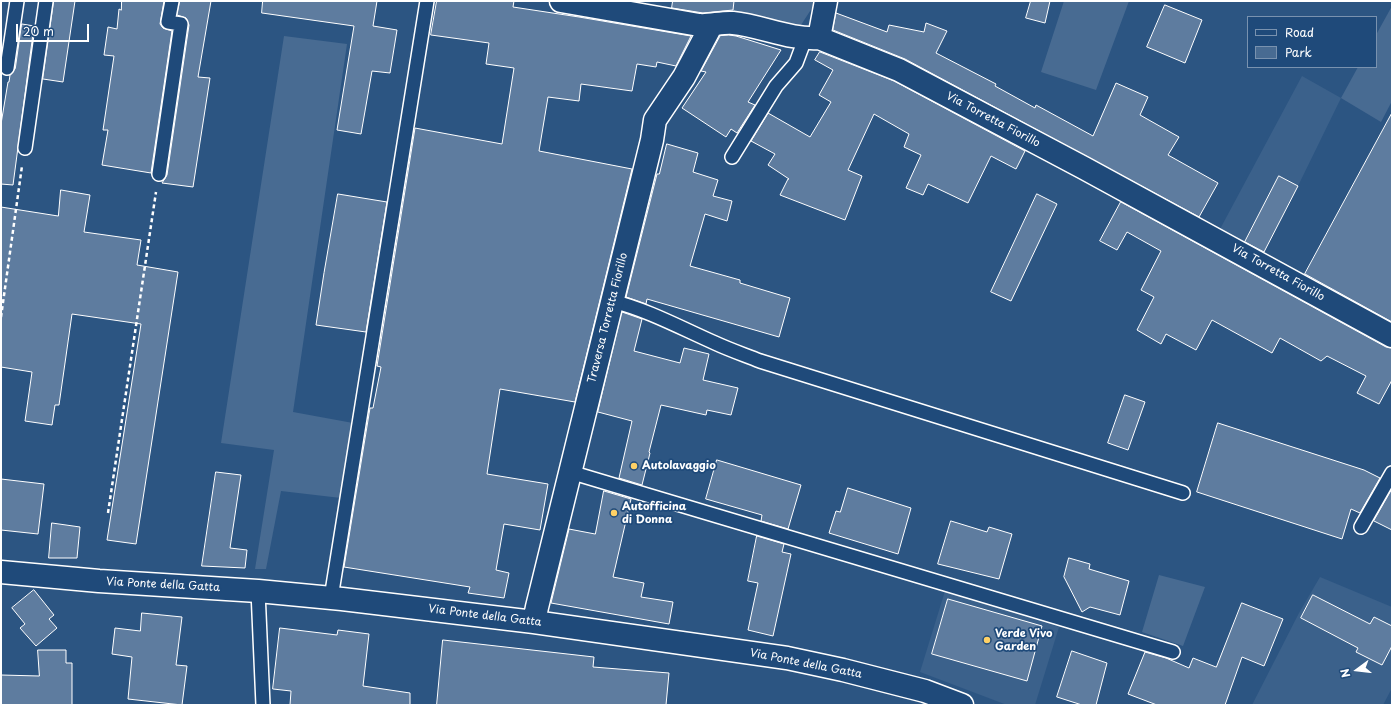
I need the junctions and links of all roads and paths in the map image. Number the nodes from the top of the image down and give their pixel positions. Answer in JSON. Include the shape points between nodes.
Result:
{"nodes":[{"id":1,"x":17,"y":1,"type":"edge"},
{"id":2,"x":46,"y":1,"type":"edge"},
{"id":3,"x":172,"y":1,"type":"edge"},
{"id":4,"x":427,"y":1,"type":"edge"},
{"id":5,"x":561,"y":1,"type":"edge"},
{"id":6,"x":826,"y":1,"type":"edge"},
{"id":7,"x":711,"y":26,"type":"junction"},
{"id":8,"x":812,"y":38,"type":"junction"},
{"id":9,"x":7,"y":68,"type":"dead end"},
{"id":10,"x":25,"y":148,"type":"joint"},
{"id":11,"x":732,"y":157,"type":"dead end"},
{"id":12,"x":159,"y":174,"type":"joint"},
{"id":13,"x":612,"y":301,"type":"junction"},
{"id":14,"x":1,"y":317,"type":"edge"},
{"id":15,"x":1392,"y":336,"type":"edge"},
{"id":16,"x":570,"y":472,"type":"junction"},
{"id":17,"x":1392,"y":473,"type":"edge"},
{"id":18,"x":1183,"y":493,"type":"dead end"},
{"id":19,"x":108,"y":513,"type":"dead end"},
{"id":20,"x":1361,"y":527,"type":"dead end"},
{"id":21,"x":1,"y":572,"type":"edge"},
{"id":22,"x":258,"y":591,"type":"junction"},
{"id":23,"x":331,"y":598,"type":"junction"},
{"id":24,"x":534,"y":622,"type":"junction"},
{"id":25,"x":1173,"y":652,"type":"dead end"},
{"id":26,"x":263,"y":705,"type":"edge"},
{"id":27,"x":962,"y":705,"type":"edge"}],
"edges":[{"from":1,"to":9,"type":"lane"},
{"from":2,"to":10,"type":"lane"},
{"from":3,"to":12,"type":"lane","via":[[168,22],[181,24]]},
{"from":4,"to":23,"type":"lane"},
{"from":5,"to":7,"type":"street","name":"Via Torretta Fiorillo"},
{"from":6,"to":8,"type":"street"},
{"from":7,"to":8,"type":"street","name":"Via Torretta Fiorillo","via":[[732,23]]},
{"from":7,"to":13,"type":"street","name":"Traversa Torretta Fiorillo","via":[[684,77],[655,120]]},
{"from":8,"to":11,"type":"lane","via":[[796,63],[776,86]]},
{"from":8,"to":15,"type":"street","name":"Via Torretta Fiorillo","via":[[899,70]]},
{"from":10,"to":14,"type":"path"},
{"from":12,"to":19,"type":"path"},
{"from":13,"to":16,"type":"street","name":"Traversa Torretta Fiorillo"},
{"from":13,"to":18,"type":"lane","via":[[674,323],[716,344],[760,361]]},
{"from":16,"to":24,"type":"street","name":"Traversa Torretta Fiorillo"},
{"from":16,"to":25,"type":"lane"},
{"from":17,"to":20,"type":"lane"},
{"from":21,"to":22,"type":"street","name":"Via Ponte della Gatta"},
{"from":22,"to":23,"type":"street","name":"Via Ponte della Gatta"},
{"from":22,"to":26,"type":"lane"},
{"from":23,"to":24,"type":"street","name":"Via Ponte della Gatta"},
{"from":24,"to":27,"type":"street","name":"Via Ponte della Gatta","via":[[787,658],[925,691]]}]}
